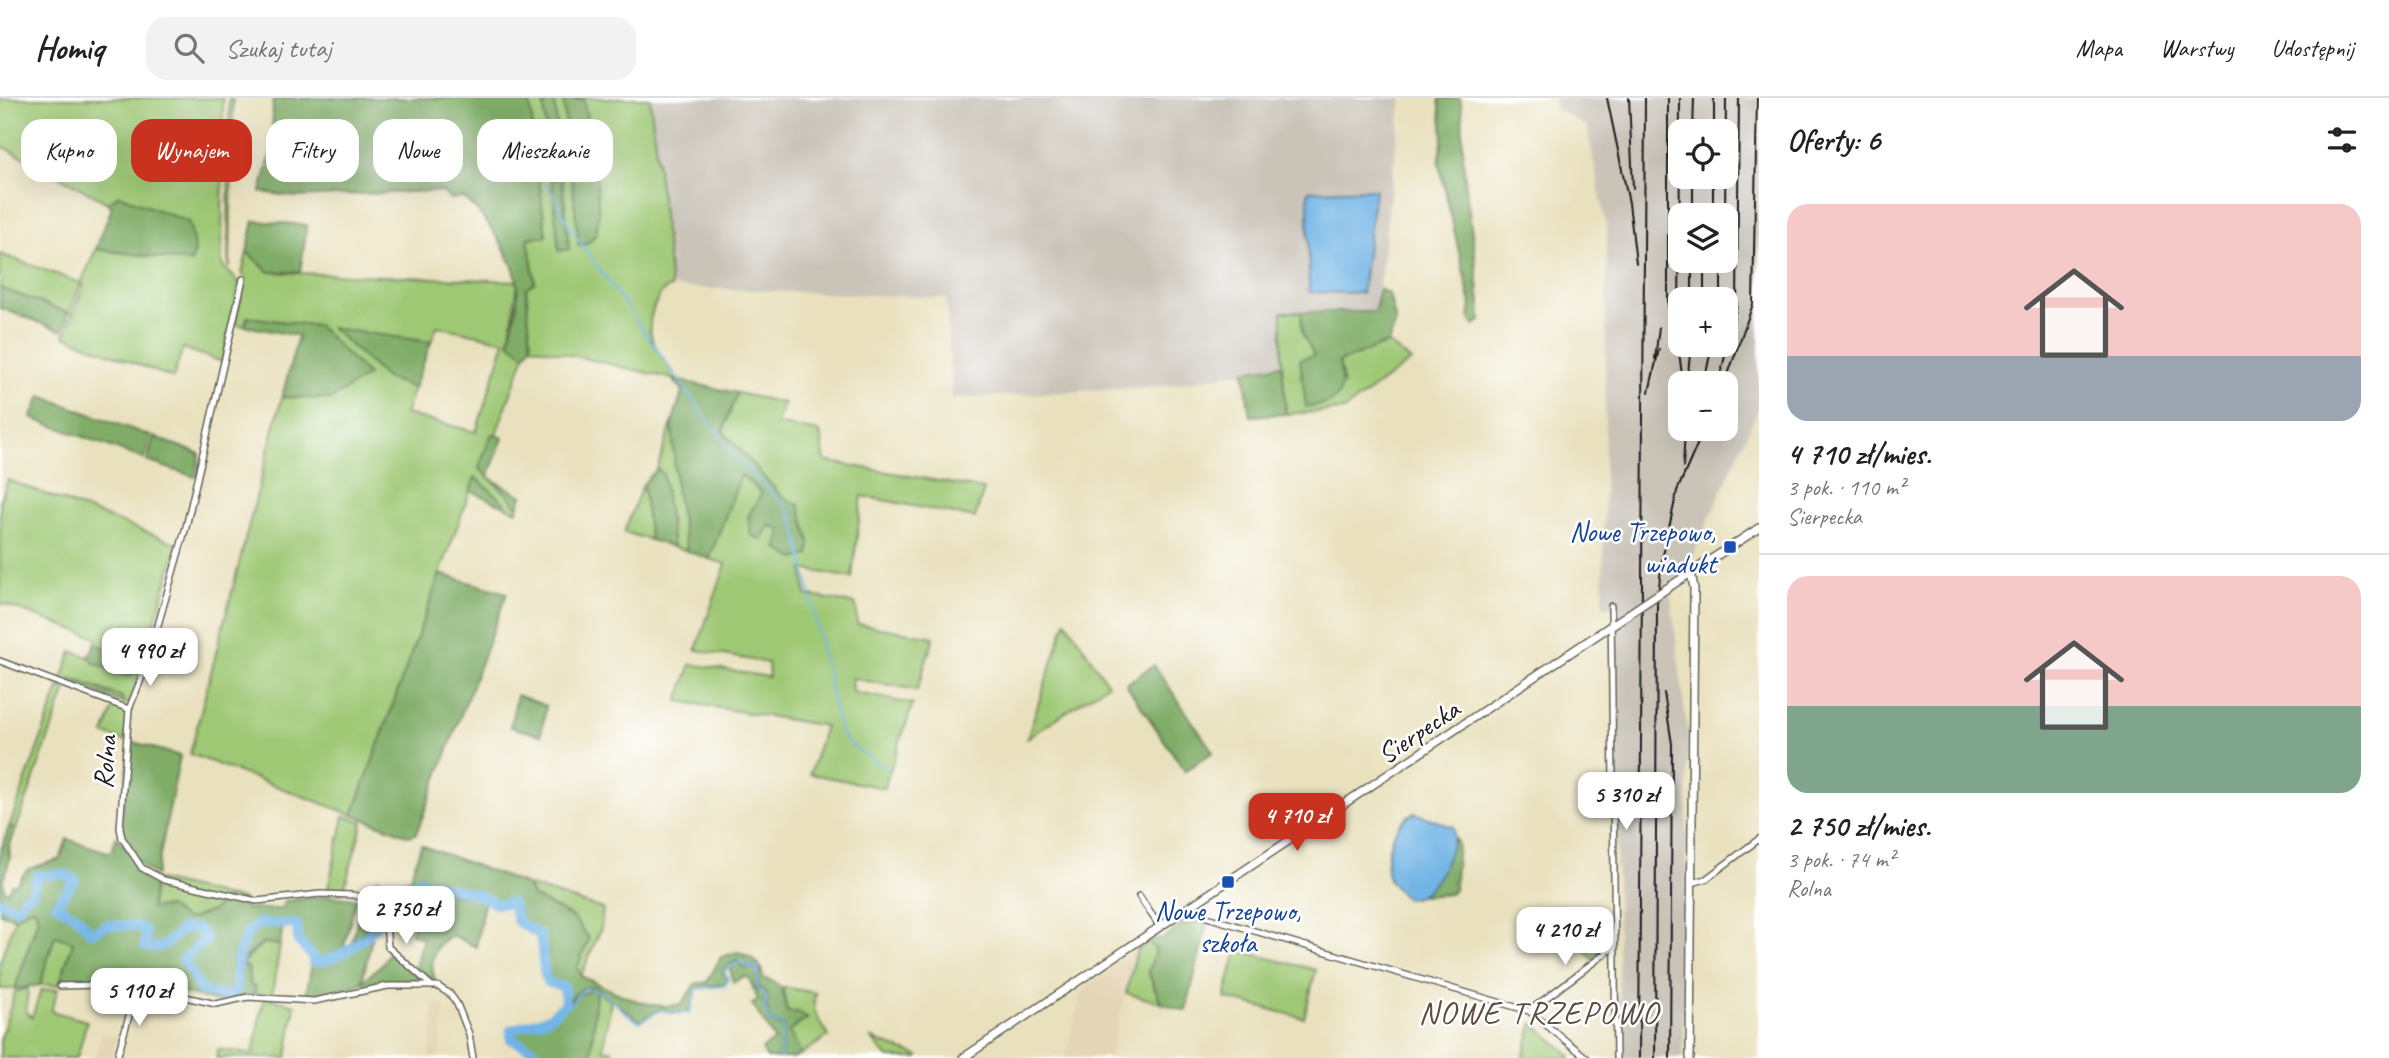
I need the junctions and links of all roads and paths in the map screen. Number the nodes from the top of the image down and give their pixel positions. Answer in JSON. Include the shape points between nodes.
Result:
{"nodes":[{"id":1,"x":243,"y":279,"type":"dead end"},
{"id":2,"x":1759,"y":527,"type":"edge"},
{"id":3,"x":1691,"y":573,"type":"junction"},
{"id":4,"x":1611,"y":607,"type":"dead end"},
{"id":5,"x":1613,"y":625,"type":"junction"},
{"id":6,"x":0,"y":661,"type":"edge"},
{"id":7,"x":129,"y":709,"type":"junction"},
{"id":8,"x":1759,"y":839,"type":"edge"},
{"id":9,"x":1692,"y":883,"type":"junction"},
{"id":10,"x":1139,"y":896,"type":"dead end"},
{"id":11,"x":1193,"y":905,"type":"junction"},
{"id":12,"x":1160,"y":927,"type":"junction"},
{"id":13,"x":1615,"y":946,"type":"junction"},
{"id":14,"x":60,"y":986,"type":"dead end"},
{"id":15,"x":432,"y":986,"type":"junction"},
{"id":16,"x":137,"y":988,"type":"junction"},
{"id":17,"x":1529,"y":1011,"type":"junction"},
{"id":18,"x":117,"y":1058,"type":"edge"},
{"id":19,"x":473,"y":1058,"type":"edge"},
{"id":20,"x":963,"y":1058,"type":"edge"},
{"id":21,"x":1587,"y":1058,"type":"edge"},
{"id":22,"x":1616,"y":1058,"type":"edge"},
{"id":23,"x":1690,"y":1058,"type":"edge"}],
"edges":[{"from":1,"to":7,"type":"street","name":"Rolna","via":[[190,514],[146,667]]},
{"from":2,"to":3,"type":"street","name":"Sierpecka"},
{"from":3,"to":5,"type":"street","name":"Sierpecka","bridge":true},
{"from":3,"to":9,"type":"street"},
{"from":4,"to":5,"type":"street"},
{"from":5,"to":11,"type":"street","name":"Sierpecka"},
{"from":5,"to":13,"type":"street"},
{"from":6,"to":7,"type":"street"},
{"from":7,"to":15,"type":"street","name":"Rolna","via":[[120,828],[142,868],[164,880],[257,901],[320,894],[368,899],[384,912],[388,947]]},
{"from":8,"to":9,"type":"street","via":[[1706,879]]},
{"from":9,"to":23,"type":"street"},
{"from":10,"to":12,"type":"street"},
{"from":11,"to":12,"type":"street","name":"Sierpecka"},
{"from":11,"to":17,"type":"street","via":[[1202,915],[1224,923]]},
{"from":12,"to":20,"type":"street","name":"Sierpecka"},
{"from":13,"to":17,"type":"street"},
{"from":13,"to":22,"type":"street"},
{"from":14,"to":16,"type":"street"},
{"from":15,"to":16,"type":"street","via":[[388,986],[329,1000],[263,996],[216,1004]]},
{"from":15,"to":19,"type":"street","name":"Rolna","via":[[450,994],[457,1004]]},
{"from":16,"to":18,"type":"street"},
{"from":17,"to":21,"type":"street"}]}
